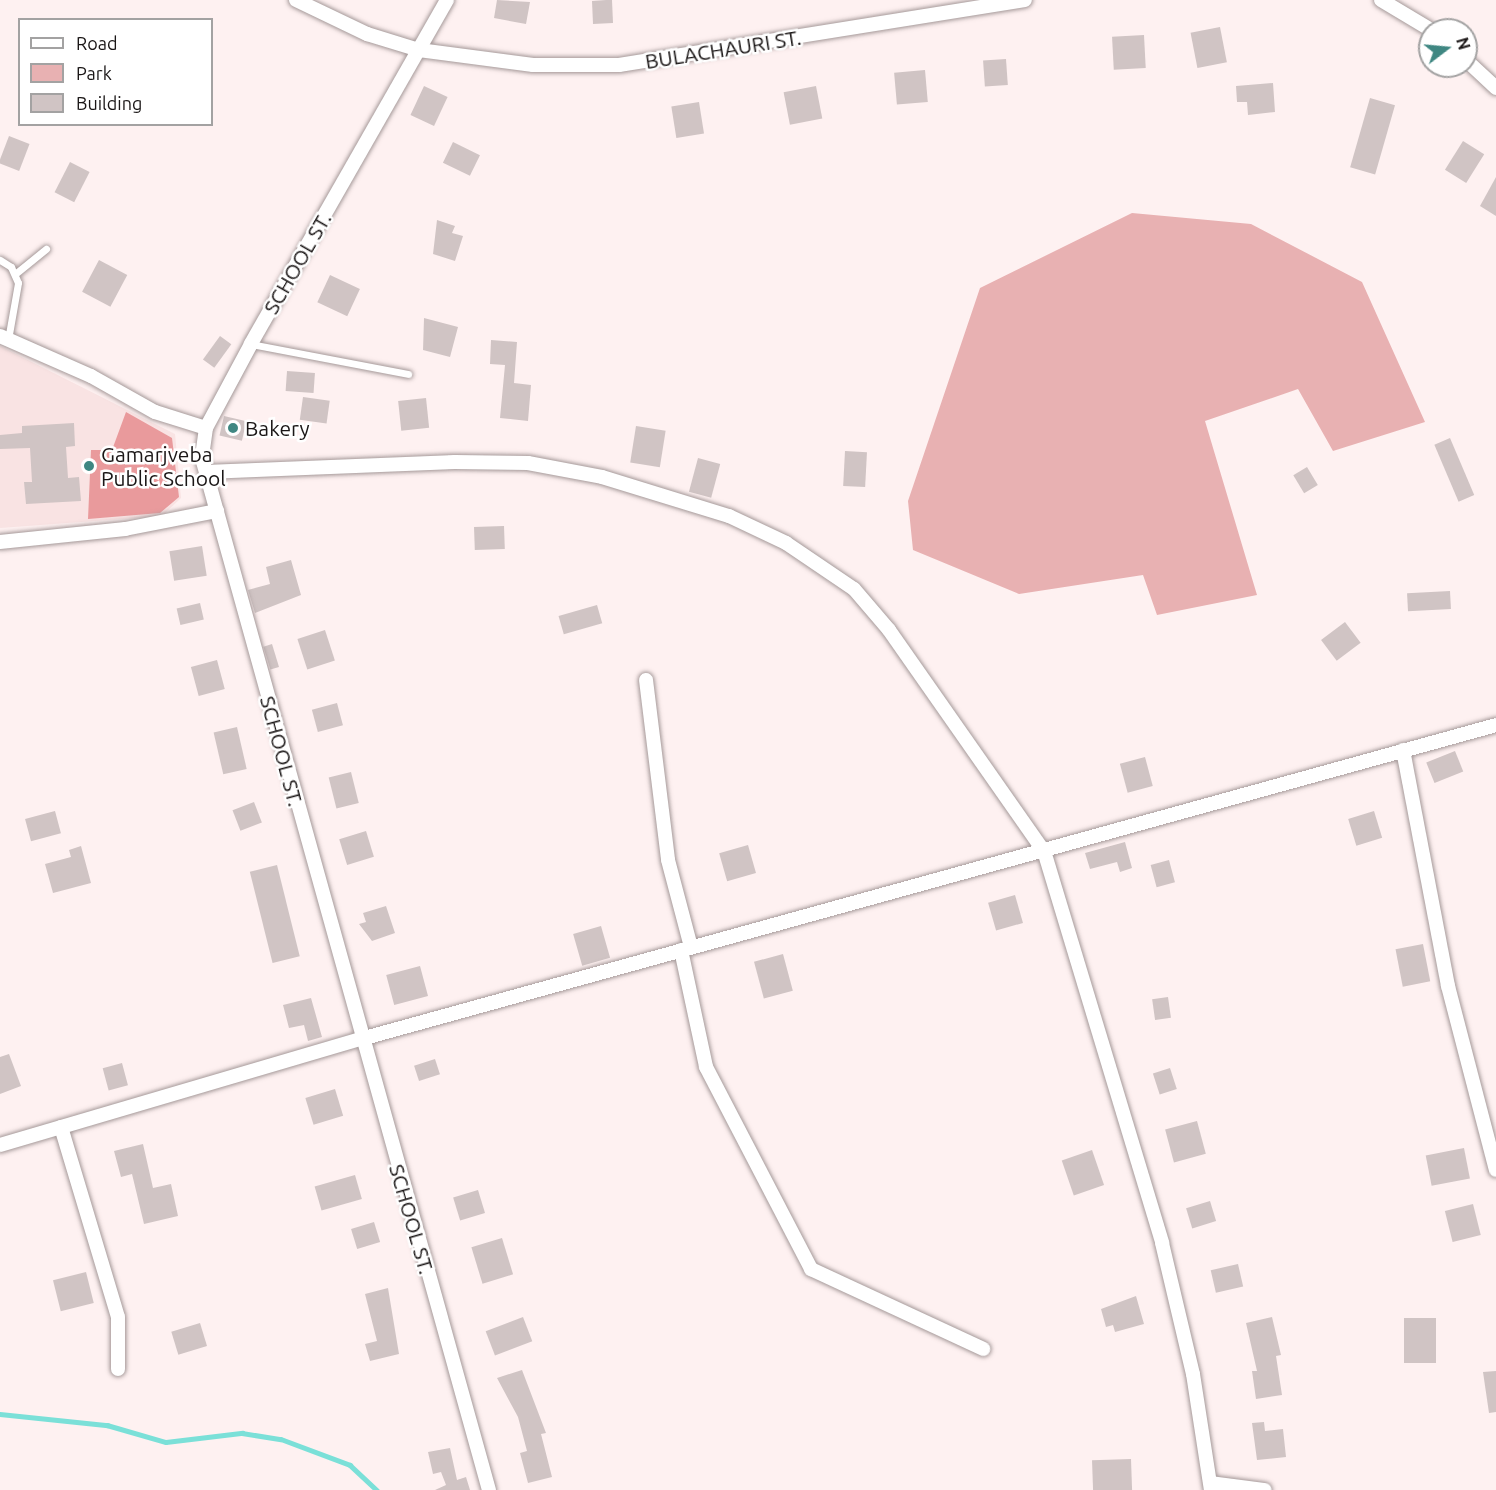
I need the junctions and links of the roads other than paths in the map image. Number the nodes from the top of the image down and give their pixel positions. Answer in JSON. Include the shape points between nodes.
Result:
{"nodes":[{"id":1,"x":296,"y":0,"type":"edge"},
{"id":2,"x":447,"y":0,"type":"edge"},
{"id":3,"x":1025,"y":0,"type":"edge"},
{"id":4,"x":1381,"y":0,"type":"edge"},
{"id":5,"x":1418,"y":22,"type":"edge"},
{"id":6,"x":419,"y":50,"type":"junction"},
{"id":7,"x":1478,"y":71,"type":"edge"},
{"id":8,"x":1496,"y":88,"type":"edge"},
{"id":9,"x":46,"y":249,"type":"dead end"},
{"id":10,"x":0,"y":260,"type":"edge"},
{"id":11,"x":15,"y":274,"type":"junction"},
{"id":12,"x":4,"y":338,"type":"edge"},
{"id":13,"x":251,"y":344,"type":"junction"},
{"id":14,"x":408,"y":374,"type":"dead end"},
{"id":15,"x":206,"y":428,"type":"junction"},
{"id":16,"x":206,"y":472,"type":"junction"},
{"id":17,"x":217,"y":511,"type":"junction"},
{"id":18,"x":0,"y":542,"type":"edge"},
{"id":19,"x":646,"y":680,"type":"dead end"},
{"id":20,"x":1496,"y":725,"type":"edge"},
{"id":21,"x":1403,"y":750,"type":"junction"},
{"id":22,"x":1044,"y":851,"type":"junction"},
{"id":23,"x":686,"y":949,"type":"junction"},
{"id":24,"x":361,"y":1039,"type":"junction"},
{"id":25,"x":61,"y":1127,"type":"junction"},
{"id":26,"x":0,"y":1145,"type":"edge"},
{"id":27,"x":1496,"y":1170,"type":"edge"},
{"id":28,"x":983,"y":1349,"type":"dead end"},
{"id":29,"x":118,"y":1369,"type":"dead end"},
{"id":30,"x":1211,"y":1486,"type":"edge"},
{"id":31,"x":489,"y":1490,"type":"edge"},
{"id":32,"x":1265,"y":1490,"type":"edge"}],
"edges":[{"from":1,"to":6,"type":"street","name":"BULACHAURI ST.","via":[[367,34]]},
{"from":2,"to":6,"type":"street","name":"SCHOOL ST."},
{"from":3,"to":6,"type":"street","name":"BULACHAURI ST.","via":[[619,65],[533,65]]},
{"from":4,"to":5,"type":"street"},
{"from":6,"to":13,"type":"street","name":"SCHOOL ST."},
{"from":7,"to":8,"type":"street"},
{"from":9,"to":11,"type":"lane"},
{"from":10,"to":11,"type":"lane"},
{"from":11,"to":12,"type":"lane"},
{"from":12,"to":15,"type":"street","via":[[91,375],[155,412]]},
{"from":13,"to":14,"type":"lane"},
{"from":13,"to":15,"type":"street","name":"SCHOOL ST."},
{"from":15,"to":16,"type":"street","name":"SCHOOL ST."},
{"from":16,"to":17,"type":"street","name":"SCHOOL ST."},
{"from":16,"to":22,"type":"street","via":[[528,463],[602,477],[729,516],[786,543],[854,589],[889,630]]},
{"from":17,"to":18,"type":"street","via":[[125,530]]},
{"from":17,"to":24,"type":"street","name":"SCHOOL ST."},
{"from":19,"to":23,"type":"street","via":[[668,860]]},
{"from":20,"to":21,"type":"street"},
{"from":21,"to":22,"type":"street"},
{"from":21,"to":27,"type":"street","via":[[1448,986]]},
{"from":22,"to":23,"type":"street"},
{"from":22,"to":30,"type":"street","via":[[1162,1243],[1193,1374]]},
{"from":23,"to":24,"type":"street"},
{"from":23,"to":28,"type":"street","via":[[706,1067],[811,1269]]},
{"from":24,"to":25,"type":"street"},
{"from":24,"to":31,"type":"street","name":"SCHOOL ST."},
{"from":25,"to":26,"type":"street"},
{"from":25,"to":29,"type":"street","via":[[118,1317]]},
{"from":30,"to":32,"type":"street"}]}
